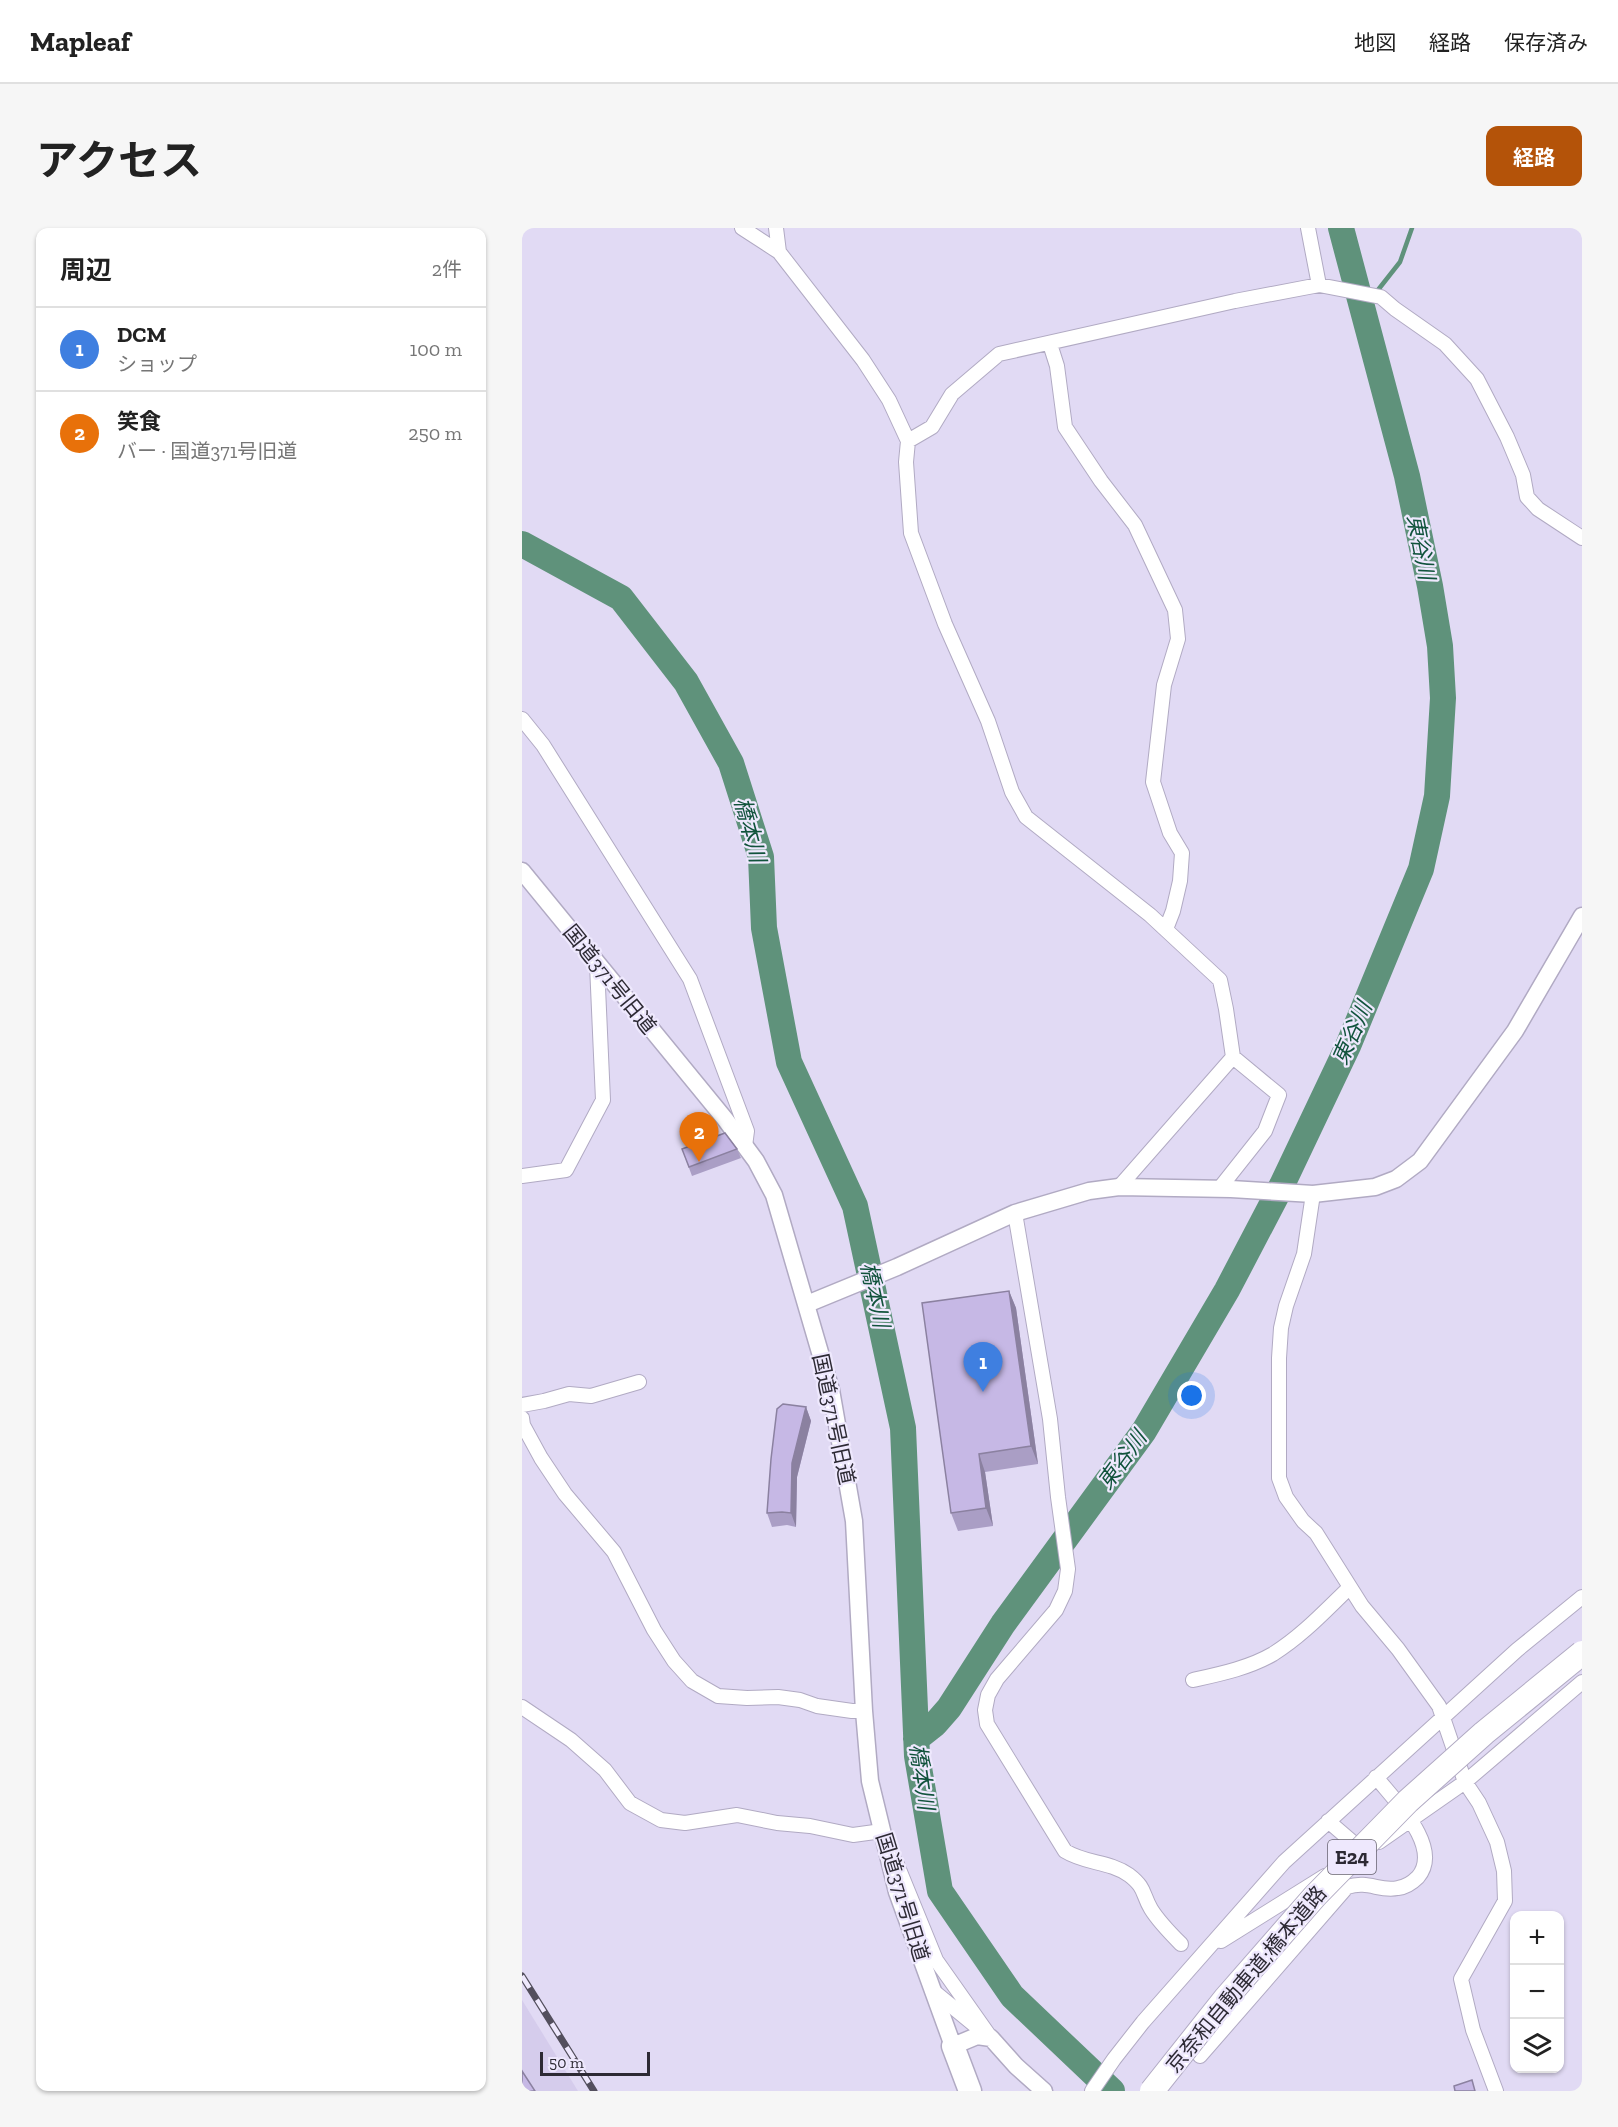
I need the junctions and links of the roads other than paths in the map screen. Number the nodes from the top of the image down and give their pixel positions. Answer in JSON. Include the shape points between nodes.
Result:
{"nodes":[{"id":1,"x":742,"y":228,"type":"edge"},
{"id":2,"x":776,"y":228,"type":"edge"},
{"id":3,"x":1308,"y":228,"type":"edge"},
{"id":4,"x":779,"y":252,"type":"junction"},
{"id":5,"x":1322,"y":286,"type":"junction"},
{"id":6,"x":1050,"y":344,"type":"junction"},
{"id":7,"x":909,"y":441,"type":"junction"},
{"id":8,"x":1582,"y":538,"type":"edge"},
{"id":9,"x":522,"y":720,"type":"edge"},
{"id":10,"x":522,"y":871,"type":"edge"},
{"id":11,"x":1582,"y":916,"type":"edge"},
{"id":12,"x":1166,"y":929,"type":"junction"},
{"id":13,"x":597,"y":964,"type":"junction"},
{"id":14,"x":1233,"y":1057,"type":"junction"},
{"id":15,"x":745,"y":1146,"type":"junction"},
{"id":16,"x":522,"y":1176,"type":"edge"},
{"id":17,"x":1119,"y":1187,"type":"junction"},
{"id":18,"x":1225,"y":1189,"type":"junction"},
{"id":19,"x":1306,"y":1194,"type":"junction"},
{"id":20,"x":1015,"y":1213,"type":"junction"},
{"id":21,"x":807,"y":1304,"type":"junction"},
{"id":22,"x":639,"y":1382,"type":"dead end"},
{"id":23,"x":522,"y":1405,"type":"edge"},
{"id":24,"x":522,"y":1418,"type":"edge"},
{"id":25,"x":1350,"y":1587,"type":"junction"},
{"id":26,"x":1582,"y":1597,"type":"edge"},
{"id":27,"x":1582,"y":1653,"type":"edge"},
{"id":28,"x":1193,"y":1680,"type":"dead end"},
{"id":29,"x":1582,"y":1682,"type":"edge"},
{"id":30,"x":522,"y":1707,"type":"edge"},
{"id":31,"x":864,"y":1711,"type":"junction"},
{"id":32,"x":1443,"y":1716,"type":"junction"},
{"id":33,"x":1376,"y":1777,"type":"junction"},
{"id":34,"x":1466,"y":1782,"type":"junction"},
{"id":35,"x":1328,"y":1821,"type":"junction"},
{"id":36,"x":1411,"y":1822,"type":"junction"},
{"id":37,"x":882,"y":1831,"type":"junction"},
{"id":38,"x":1364,"y":1852,"type":"junction"},
{"id":39,"x":1181,"y":1944,"type":"dead end"},
{"id":40,"x":1207,"y":1950,"type":"junction"},
{"id":41,"x":932,"y":1990,"type":"junction"},
{"id":42,"x":991,"y":2038,"type":"junction"},
{"id":43,"x":953,"y":2046,"type":"junction"},
{"id":44,"x":1200,"y":2056,"type":"dead end"},
{"id":45,"x":970,"y":2091,"type":"edge"},
{"id":46,"x":1044,"y":2091,"type":"edge"},
{"id":47,"x":1092,"y":2091,"type":"edge"},
{"id":48,"x":1152,"y":2091,"type":"edge"},
{"id":49,"x":1496,"y":2091,"type":"edge"}],
"edges":[{"from":1,"to":4,"type":"street"},
{"from":2,"to":4,"type":"street"},
{"from":3,"to":5,"type":"street"},
{"from":4,"to":7,"type":"street","via":[[863,360]]},
{"from":5,"to":6,"type":"street"},
{"from":5,"to":8,"type":"street","via":[[1377,295],[1445,344],[1477,379],[1507,437],[1523,475],[1527,497],[1538,509]]},
{"from":6,"to":7,"type":"street","via":[[999,354],[952,394],[932,427]]},
{"from":6,"to":12,"type":"street","via":[[1065,427],[1135,525],[1174,610],[1178,639],[1164,685],[1152,782],[1170,833],[1182,853],[1173,911]]},
{"from":7,"to":12,"type":"street","via":[[906,462],[911,533],[945,624],[988,721],[1012,792],[1026,817]]},
{"from":9,"to":15,"type":"street","via":[[543,745],[690,979],[747,1131]]},
{"from":10,"to":13,"type":"street","name":"国道371号旧道"},
{"from":11,"to":19,"type":"street","via":[[1515,1031],[1420,1161],[1396,1179],[1375,1186]]},
{"from":12,"to":14,"type":"street","via":[[1220,980]]},
{"from":13,"to":15,"type":"street","name":"国道371号旧道"},
{"from":13,"to":16,"type":"street","via":[[603,1100],[566,1170]]},
{"from":14,"to":17,"type":"street"},
{"from":14,"to":18,"type":"street","via":[[1279,1095],[1265,1131]]},
{"from":15,"to":21,"type":"street","name":"国道371号旧道","via":[[774,1195]]},
{"from":17,"to":18,"type":"street"},
{"from":17,"to":20,"type":"street","via":[[1089,1191]]},
{"from":18,"to":19,"type":"street"},
{"from":19,"to":25,"type":"street","via":[[1304,1254],[1281,1328],[1279,1478],[1286,1497],[1316,1533]]},
{"from":20,"to":21,"type":"street"},
{"from":20,"to":39,"type":"street","via":[[1050,1419],[1068,1569],[1065,1591],[1056,1610],[988,1695],[987,1724],[1065,1851],[1077,1859],[1114,1866],[1134,1879],[1160,1922]]},
{"from":21,"to":31,"type":"street","name":"国道371号旧道","via":[[839,1428],[854,1521]]},
{"from":22,"to":23,"type":"street","via":[[591,1396],[569,1394]]},
{"from":24,"to":31,"type":"street","via":[[541,1458],[565,1494],[614,1552],[654,1630],[692,1681],[718,1696],[778,1697]]},
{"from":25,"to":28,"type":"street","via":[[1300,1634],[1271,1654],[1224,1673]]},
{"from":25,"to":32,"type":"street","via":[[1440,1706]]},
{"from":26,"to":32,"type":"street"},
{"from":27,"to":48,"type":"highway","name":"京奈和自動車道;橋本道路","number":"E24","bridge":true,"via":[[1484,1733],[1315,1896],[1224,1999]]},
{"from":29,"to":34,"type":"street"},
{"from":30,"to":37,"type":"street","via":[[605,1770],[630,1803],[661,1820],[685,1822],[736,1815],[853,1835]]},
{"from":31,"to":37,"type":"street","name":"国道371号旧道","via":[[870,1781]]},
{"from":32,"to":33,"type":"street"},
{"from":32,"to":34,"type":"street"},
{"from":33,"to":35,"type":"street"},
{"from":33,"to":36,"type":"street"},
{"from":34,"to":36,"type":"street"},
{"from":34,"to":49,"type":"street","via":[[1497,1842],[1504,1871],[1505,1901],[1461,1979],[1473,2030]]},
{"from":35,"to":38,"type":"street"},
{"from":35,"to":40,"type":"street","via":[[1284,1862]]},
{"from":36,"to":38,"type":"street"},
{"from":36,"to":44,"type":"street","via":[[1422,1841],[1426,1860],[1415,1880],[1388,1889],[1367,1884],[1347,1887]]},
{"from":37,"to":41,"type":"street","name":"国道371号旧道","via":[[897,1892]]},
{"from":37,"to":42,"type":"street","via":[[936,1960]]},
{"from":38,"to":40,"type":"street"},
{"from":40,"to":47,"type":"street","via":[[1143,2022]]},
{"from":41,"to":42,"type":"street"},
{"from":41,"to":43,"type":"street","name":"国道371号旧道"},
{"from":42,"to":43,"type":"street","via":[[977,2036]]},
{"from":42,"to":46,"type":"street"},
{"from":43,"to":45,"type":"highway"}]}
